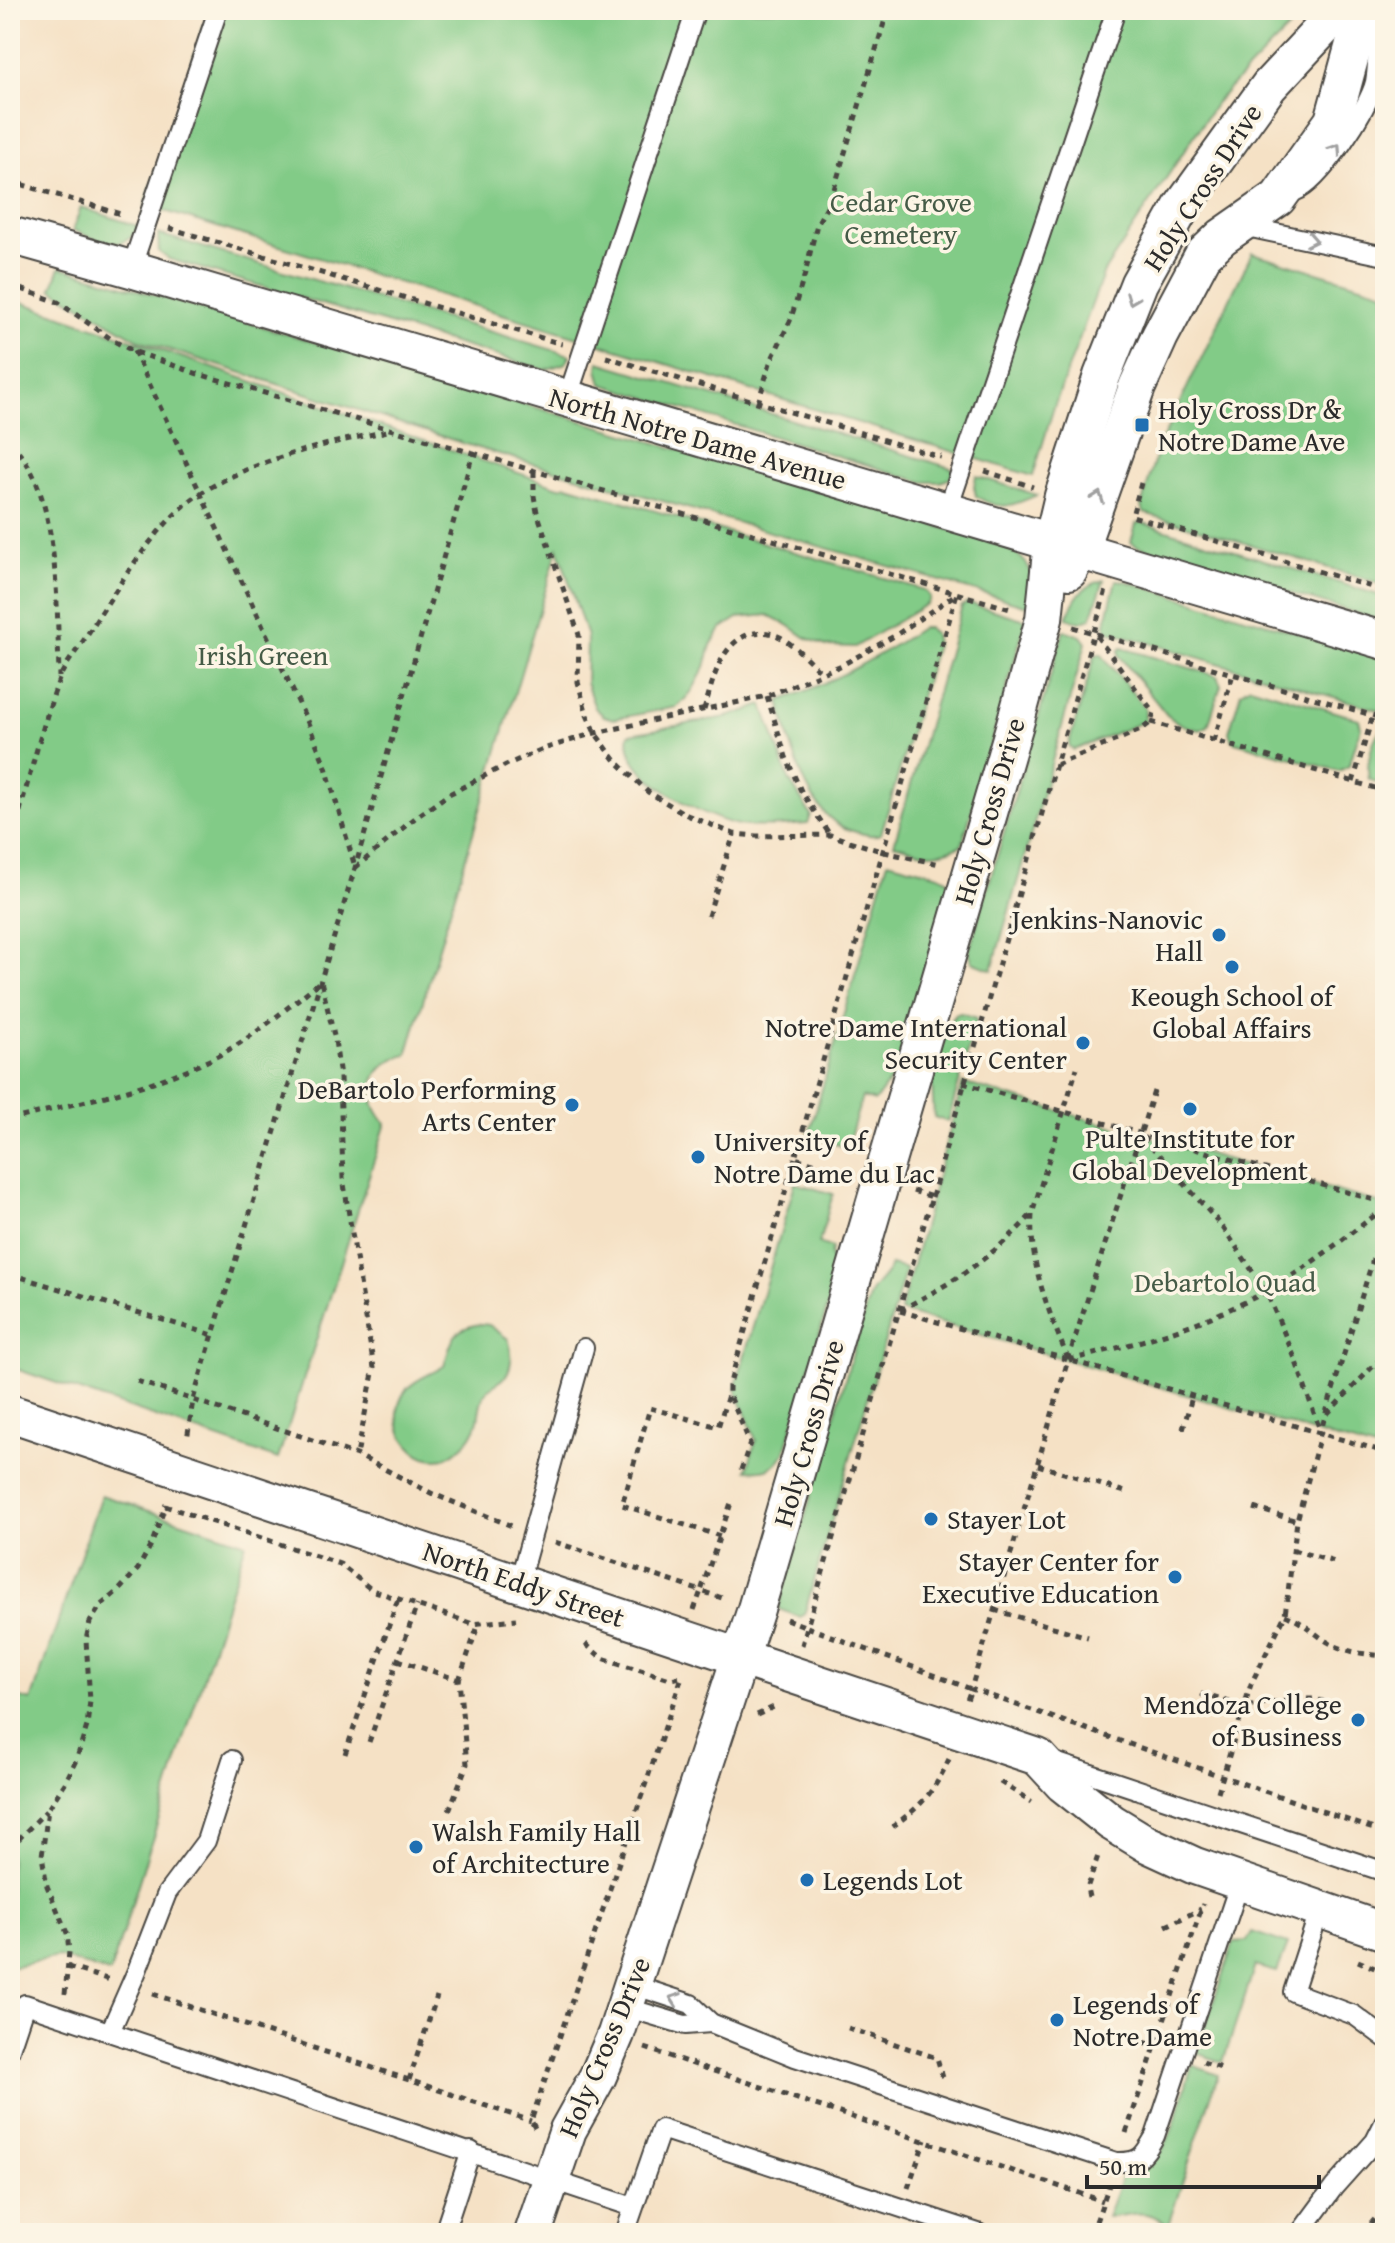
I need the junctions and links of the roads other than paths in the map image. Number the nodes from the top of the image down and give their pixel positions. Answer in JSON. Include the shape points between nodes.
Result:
{"nodes":[{"id":1,"x":218,"y":10,"type":"edge"},
{"id":2,"x":696,"y":10,"type":"edge"},
{"id":3,"x":1116,"y":10,"type":"edge"},
{"id":4,"x":1340,"y":10,"type":"edge"},
{"id":5,"x":1372,"y":10,"type":"edge"},
{"id":6,"x":1283,"y":71,"type":"junction"},
{"id":7,"x":1343,"y":86,"type":"junction"},
{"id":8,"x":1278,"y":198,"type":"junction"},
{"id":9,"x":1239,"y":225,"type":"junction"},
{"id":10,"x":10,"y":235,"type":"edge"},
{"id":11,"x":1385,"y":256,"type":"edge"},
{"id":12,"x":131,"y":269,"type":"junction"},
{"id":13,"x":567,"y":399,"type":"junction"},
{"id":14,"x":947,"y":512,"type":"junction"},
{"id":15,"x":1066,"y":546,"type":"junction"},
{"id":16,"x":1385,"y":641,"type":"edge"},
{"id":17,"x":584,"y":1348,"type":"dead end"},
{"id":18,"x":10,"y":1413,"type":"edge"},
{"id":19,"x":519,"y":1582,"type":"junction"},
{"id":20,"x":741,"y":1658,"type":"junction"},
{"id":21,"x":1038,"y":1757,"type":"junction"},
{"id":22,"x":232,"y":1760,"type":"dead end"},
{"id":23,"x":1385,"y":1872,"type":"edge"},
{"id":24,"x":1240,"y":1882,"type":"junction"},
{"id":25,"x":1320,"y":1909,"type":"junction"},
{"id":26,"x":1385,"y":1932,"type":"edge"},
{"id":27,"x":629,"y":1996,"type":"junction"},
{"id":28,"x":110,"y":2032,"type":"junction"},
{"id":29,"x":1385,"y":2038,"type":"edge"},
{"id":30,"x":10,"y":2049,"type":"edge"},
{"id":31,"x":1385,"y":2121,"type":"edge"},
{"id":32,"x":471,"y":2151,"type":"junction"},
{"id":33,"x":541,"y":2176,"type":"junction"},
{"id":34,"x":633,"y":2207,"type":"junction"},
{"id":35,"x":923,"y":2215,"type":"junction"},
{"id":36,"x":444,"y":2233,"type":"edge"},
{"id":37,"x":533,"y":2233,"type":"edge"},
{"id":38,"x":625,"y":2233,"type":"edge"},
{"id":39,"x":917,"y":2233,"type":"edge"},
{"id":40,"x":978,"y":2233,"type":"edge"},
{"id":41,"x":1300,"y":2233,"type":"edge"}],
"edges":[{"from":1,"to":12,"type":"lane"},
{"from":2,"to":13,"type":"lane"},
{"from":3,"to":14,"type":"lane"},
{"from":4,"to":6,"type":"street","name":"Holy Cross Drive"},
{"from":5,"to":7,"type":"street","name":"Holy Cross Drive","via":[[1354,44]]},
{"from":8,"to":5,"type":"lane","one_way":true,"via":[[1305,188],[1364,109],[1378,57]]},
{"from":6,"to":7,"type":"street","via":[[1330,76]]},
{"from":6,"to":15,"type":"street","name":"Holy Cross Drive","one_way":true,"via":[[1181,208],[1139,283],[1063,496]]},
{"from":7,"to":8,"type":"street","name":"Holy Cross Drive","via":[[1333,121]]},
{"from":8,"to":9,"type":"street","name":"Holy Cross Drive"},
{"from":9,"to":11,"type":"lane","one_way":true},
{"from":15,"to":9,"type":"street","name":"Holy Cross Drive","one_way":true,"via":[[1160,336],[1203,255]]},
{"from":10,"to":12,"type":"street","name":"North Notre Dame Avenue"},
{"from":12,"to":13,"type":"street","name":"North Notre Dame Avenue"},
{"from":13,"to":14,"type":"street","name":"North Notre Dame Avenue"},
{"from":14,"to":15,"type":"street","name":"North Notre Dame Avenue"},
{"from":15,"to":16,"type":"street","name":"North Notre Dame Avenue"},
{"from":15,"to":20,"type":"street","name":"Holy Cross Drive"},
{"from":17,"to":19,"type":"lane"},
{"from":18,"to":19,"type":"street","name":"North Eddy Street"},
{"from":19,"to":20,"type":"street","name":"North Eddy Street"},
{"from":20,"to":21,"type":"street","name":"North Eddy Street"},
{"from":20,"to":27,"type":"street","name":"Holy Cross Drive"},
{"from":21,"to":23,"type":"lane"},
{"from":21,"to":24,"type":"street","via":[[1063,1784],[1147,1844]]},
{"from":22,"to":28,"type":"lane","via":[[206,1841],[167,1893]]},
{"from":24,"to":25,"type":"street"},
{"from":24,"to":27,"type":"lane","via":[[1155,2136],[1146,2152],[1131,2162],[1116,2162],[795,2057],[711,2023],[691,2004]]},
{"from":25,"to":26,"type":"street"},
{"from":25,"to":29,"type":"lane","via":[[1293,1992],[1354,2015]]},
{"from":27,"to":33,"type":"street","name":"Holy Cross Drive","via":[[598,2076]]},
{"from":28,"to":30,"type":"lane","via":[[25,2004]]},
{"from":28,"to":32,"type":"lane"},
{"from":31,"to":41,"type":"lane","via":[[1375,2141]]},
{"from":32,"to":33,"type":"lane"},
{"from":32,"to":36,"type":"lane"},
{"from":33,"to":34,"type":"lane"},
{"from":33,"to":37,"type":"street","name":"Holy Cross Drive"},
{"from":34,"to":35,"type":"lane","via":[[661,2129]]},
{"from":34,"to":38,"type":"lane"},
{"from":35,"to":39,"type":"lane"},
{"from":35,"to":40,"type":"lane"}]}
